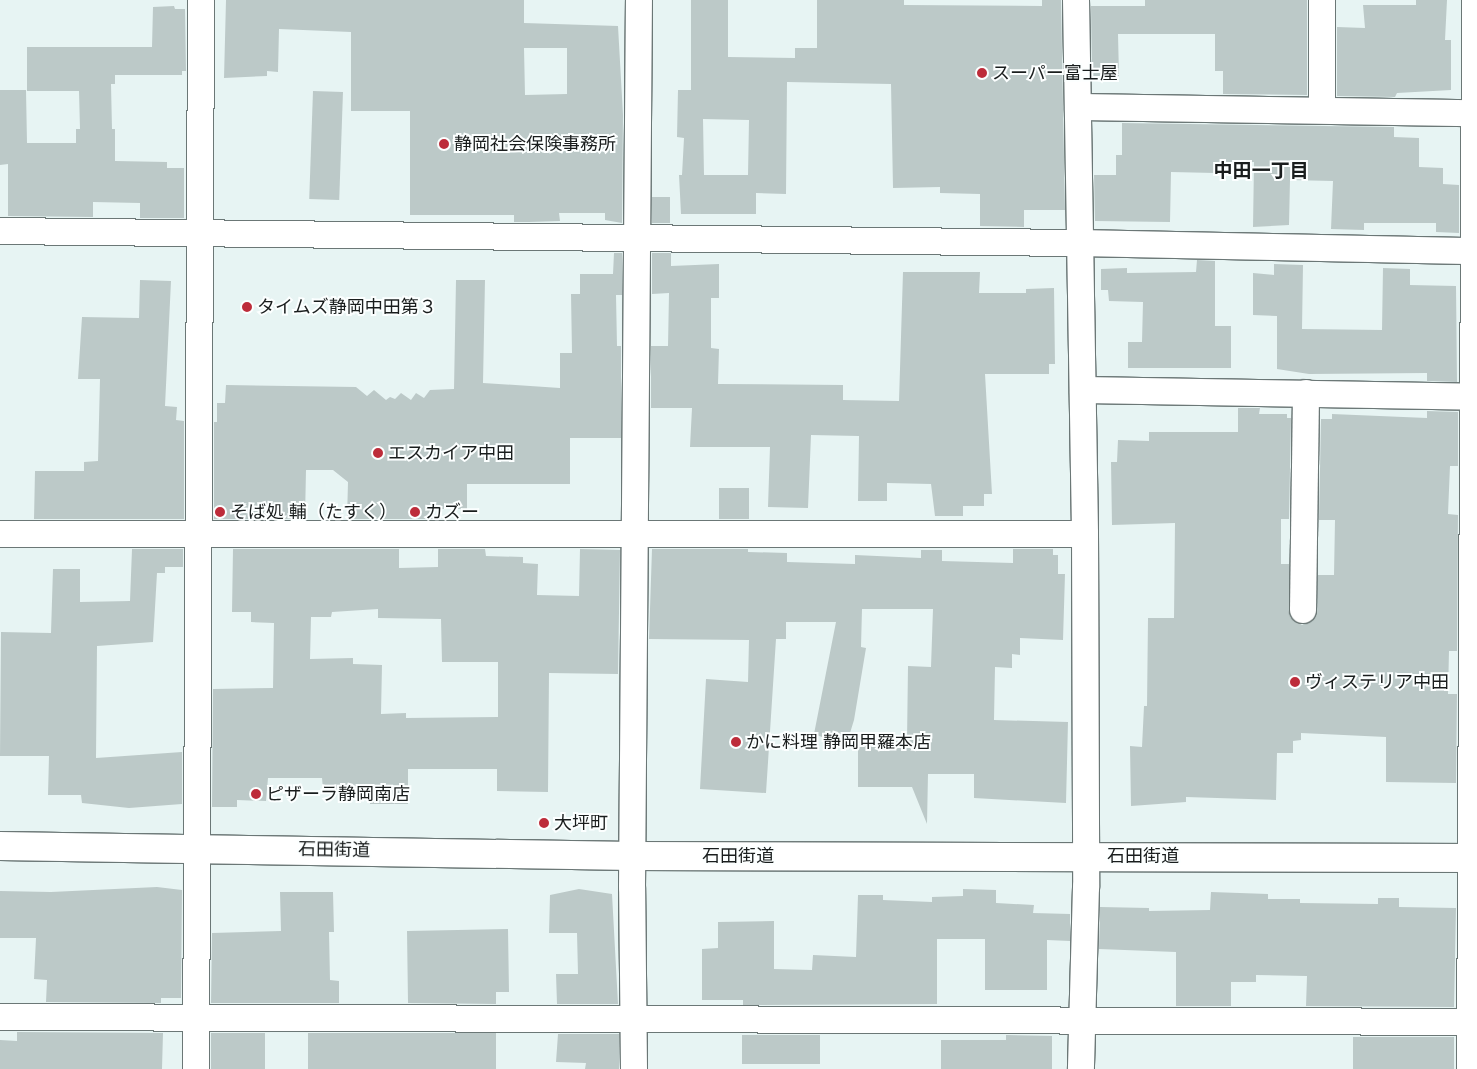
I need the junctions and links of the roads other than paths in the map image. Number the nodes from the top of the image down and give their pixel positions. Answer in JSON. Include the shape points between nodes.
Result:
{"nodes":[{"id":1,"x":201,"y":0,"type":"edge"},
{"id":2,"x":639,"y":0,"type":"edge"},
{"id":3,"x":1076,"y":0,"type":"edge"},
{"id":4,"x":1322,"y":0,"type":"edge"},
{"id":5,"x":1475,"y":0,"type":"edge"},
{"id":6,"x":1078,"y":107,"type":"junction"},
{"id":7,"x":1322,"y":110,"type":"junction"},
{"id":8,"x":1475,"y":113,"type":"junction"},
{"id":9,"x":0,"y":231,"type":"edge"},
{"id":10,"x":198,"y":235,"type":"junction"},
{"id":11,"x":638,"y":237,"type":"junction"},
{"id":12,"x":1080,"y":243,"type":"junction"},
{"id":13,"x":1476,"y":251,"type":"edge"},
{"id":14,"x":1083,"y":390,"type":"junction"},
{"id":15,"x":1306,"y":393,"type":"junction"},
{"id":16,"x":1474,"y":397,"type":"edge"},
{"id":17,"x":636,"y":533,"type":"junction"},
{"id":18,"x":0,"y":534,"type":"edge"},
{"id":19,"x":1085,"y":534,"type":"junction"},
{"id":20,"x":198,"y":535,"type":"junction"},
{"id":21,"x":1303,"y":610,"type":"dead end"},
{"id":22,"x":0,"y":846,"type":"edge"},
{"id":23,"x":196,"y":847,"type":"junction"},
{"id":24,"x":632,"y":856,"type":"junction"},
{"id":25,"x":1085,"y":856,"type":"junction"},
{"id":26,"x":1474,"y":858,"type":"edge"},
{"id":27,"x":0,"y":1017,"type":"edge"},
{"id":28,"x":196,"y":1017,"type":"junction"},
{"id":29,"x":634,"y":1019,"type":"junction"},
{"id":30,"x":1082,"y":1020,"type":"junction"},
{"id":31,"x":1474,"y":1022,"type":"edge"},
{"id":32,"x":196,"y":1069,"type":"edge"},
{"id":33,"x":634,"y":1069,"type":"edge"},
{"id":34,"x":1081,"y":1069,"type":"edge"},
{"id":35,"x":1470,"y":1069,"type":"edge"}],
"edges":[{"from":1,"to":10,"type":"street"},
{"from":2,"to":11,"type":"street"},
{"from":3,"to":6,"type":"street"},
{"from":4,"to":7,"type":"street"},
{"from":5,"to":8,"type":"street"},
{"from":6,"to":7,"type":"street"},
{"from":6,"to":12,"type":"street"},
{"from":7,"to":8,"type":"street"},
{"from":8,"to":13,"type":"street"},
{"from":9,"to":10,"type":"street"},
{"from":10,"to":11,"type":"street"},
{"from":10,"to":20,"type":"street"},
{"from":11,"to":12,"type":"street"},
{"from":11,"to":17,"type":"street"},
{"from":12,"to":13,"type":"street"},
{"from":12,"to":14,"type":"street"},
{"from":13,"to":16,"type":"street"},
{"from":14,"to":15,"type":"street"},
{"from":14,"to":19,"type":"street"},
{"from":15,"to":16,"type":"street"},
{"from":15,"to":21,"type":"street"},
{"from":16,"to":26,"type":"street"},
{"from":17,"to":19,"type":"street"},
{"from":17,"to":20,"type":"street"},
{"from":17,"to":24,"type":"street"},
{"from":18,"to":20,"type":"street"},
{"from":19,"to":25,"type":"street"},
{"from":20,"to":23,"type":"street"},
{"from":22,"to":23,"type":"street","name":"石田街道"},
{"from":23,"to":24,"type":"street","name":"石田街道"},
{"from":23,"to":28,"type":"street"},
{"from":24,"to":25,"type":"street","name":"石田街道"},
{"from":24,"to":29,"type":"street"},
{"from":25,"to":26,"type":"street","name":"石田街道"},
{"from":25,"to":30,"type":"street"},
{"from":26,"to":31,"type":"street"},
{"from":27,"to":28,"type":"street"},
{"from":28,"to":29,"type":"street"},
{"from":28,"to":32,"type":"street"},
{"from":29,"to":30,"type":"street"},
{"from":29,"to":33,"type":"street"},
{"from":30,"to":31,"type":"street"},
{"from":30,"to":34,"type":"street"},
{"from":31,"to":35,"type":"street"}]}
